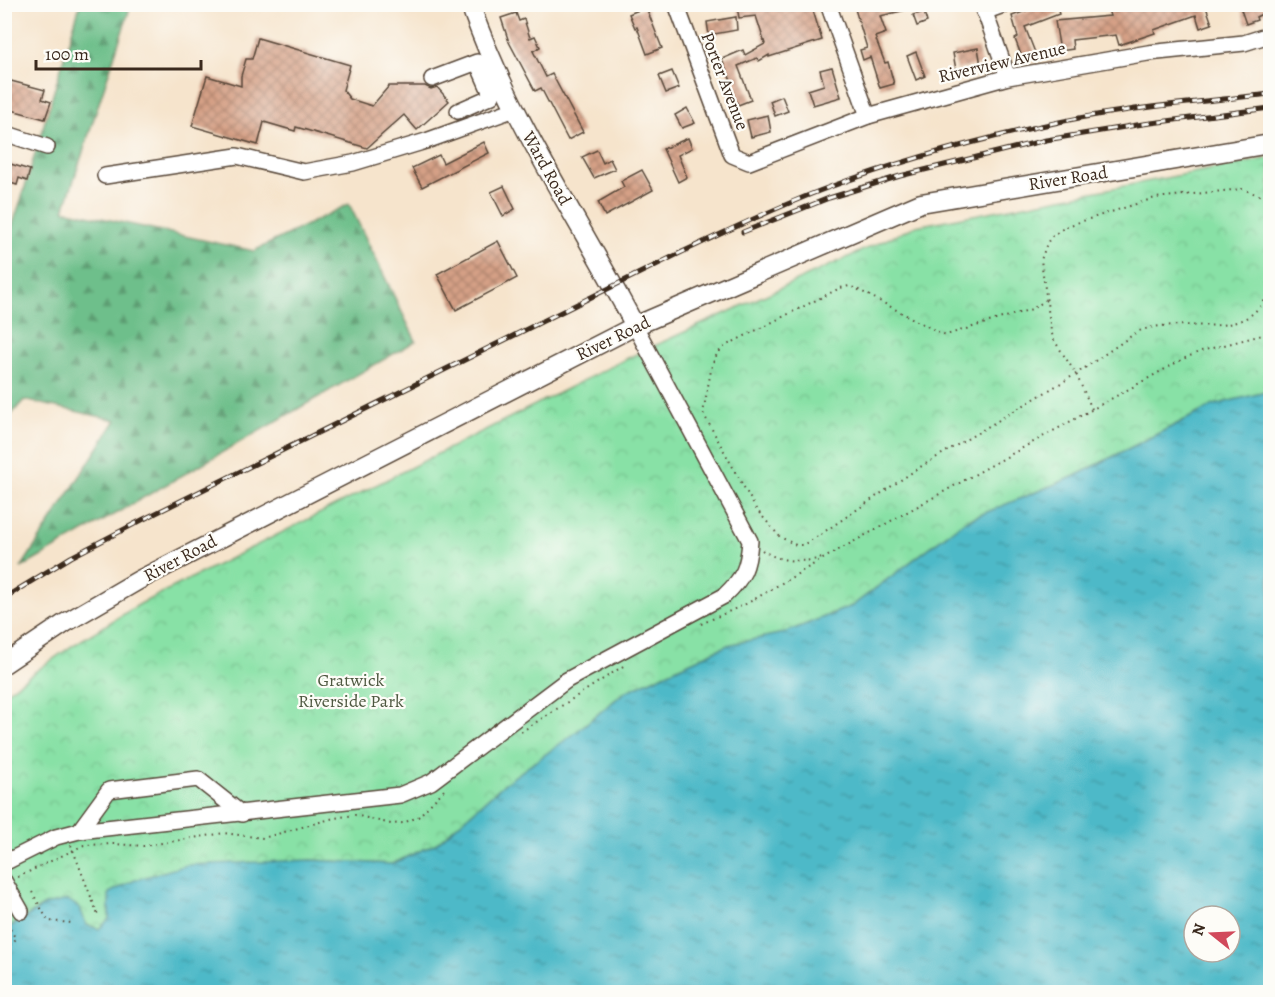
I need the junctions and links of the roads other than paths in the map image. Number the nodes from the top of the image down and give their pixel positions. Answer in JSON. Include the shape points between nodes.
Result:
{"nodes":[{"id":1,"x":470,"y":4,"type":"edge"},
{"id":2,"x":676,"y":4,"type":"edge"},
{"id":3,"x":828,"y":4,"type":"edge"},
{"id":4,"x":1006,"y":4,"type":"edge"},
{"id":5,"x":983,"y":8,"type":"edge"},
{"id":6,"x":1270,"y":32,"type":"edge"},
{"id":7,"x":484,"y":59,"type":"junction"},
{"id":8,"x":1008,"y":77,"type":"junction"},
{"id":9,"x":432,"y":79,"type":"dead end"},
{"id":10,"x":499,"y":93,"type":"junction"},
{"id":11,"x":458,"y":111,"type":"dead end"},
{"id":12,"x":509,"y":112,"type":"junction"},
{"id":13,"x":868,"y":116,"type":"junction"},
{"id":14,"x":4,"y":133,"type":"edge"},
{"id":15,"x":1270,"y":144,"type":"edge"},
{"id":16,"x":47,"y":147,"type":"dead end"},
{"id":17,"x":749,"y":162,"type":"joint"},
{"id":18,"x":105,"y":176,"type":"dead end"},
{"id":19,"x":634,"y":326,"type":"junction"},
{"id":20,"x":4,"y":664,"type":"edge"},
{"id":21,"x":242,"y":814,"type":"junction"},
{"id":22,"x":72,"y":833,"type":"junction"},
{"id":23,"x":4,"y":863,"type":"edge"},
{"id":24,"x":4,"y":881,"type":"edge"},
{"id":25,"x":21,"y":911,"type":"dead end"}],
"edges":[{"from":1,"to":7,"type":"main road","name":"Ward Road"},
{"from":2,"to":17,"type":"street","name":"Porter Avenue","via":[[732,155]]},
{"from":3,"to":13,"type":"street"},
{"from":4,"to":5,"type":"street"},
{"from":5,"to":8,"type":"street"},
{"from":6,"to":8,"type":"street","name":"Riverview Avenue","via":[[1244,43],[1148,53]]},
{"from":7,"to":9,"type":"street"},
{"from":7,"to":10,"type":"main road","name":"Ward Road"},
{"from":8,"to":13,"type":"street","name":"Riverview Avenue"},
{"from":10,"to":11,"type":"street"},
{"from":10,"to":12,"type":"main road","name":"Ward Road"},
{"from":12,"to":18,"type":"street","via":[[353,163],[304,172],[237,156]]},
{"from":12,"to":19,"type":"main road","name":"Ward Road"},
{"from":13,"to":17,"type":"street","name":"Riverview Avenue"},
{"from":14,"to":16,"type":"street"},
{"from":15,"to":19,"type":"main road","name":"River Road","via":[[921,203]]},
{"from":19,"to":20,"type":"main road","name":"River Road","via":[[138,580]]},
{"from":19,"to":21,"type":"street","via":[[750,541],[741,579],[724,596],[567,680],[431,782],[400,795]]},
{"from":21,"to":22,"type":"street"},
{"from":21,"to":22,"type":"street","via":[[198,779],[110,790]]},
{"from":22,"to":23,"type":"street"},
{"from":24,"to":25,"type":"street"}]}
